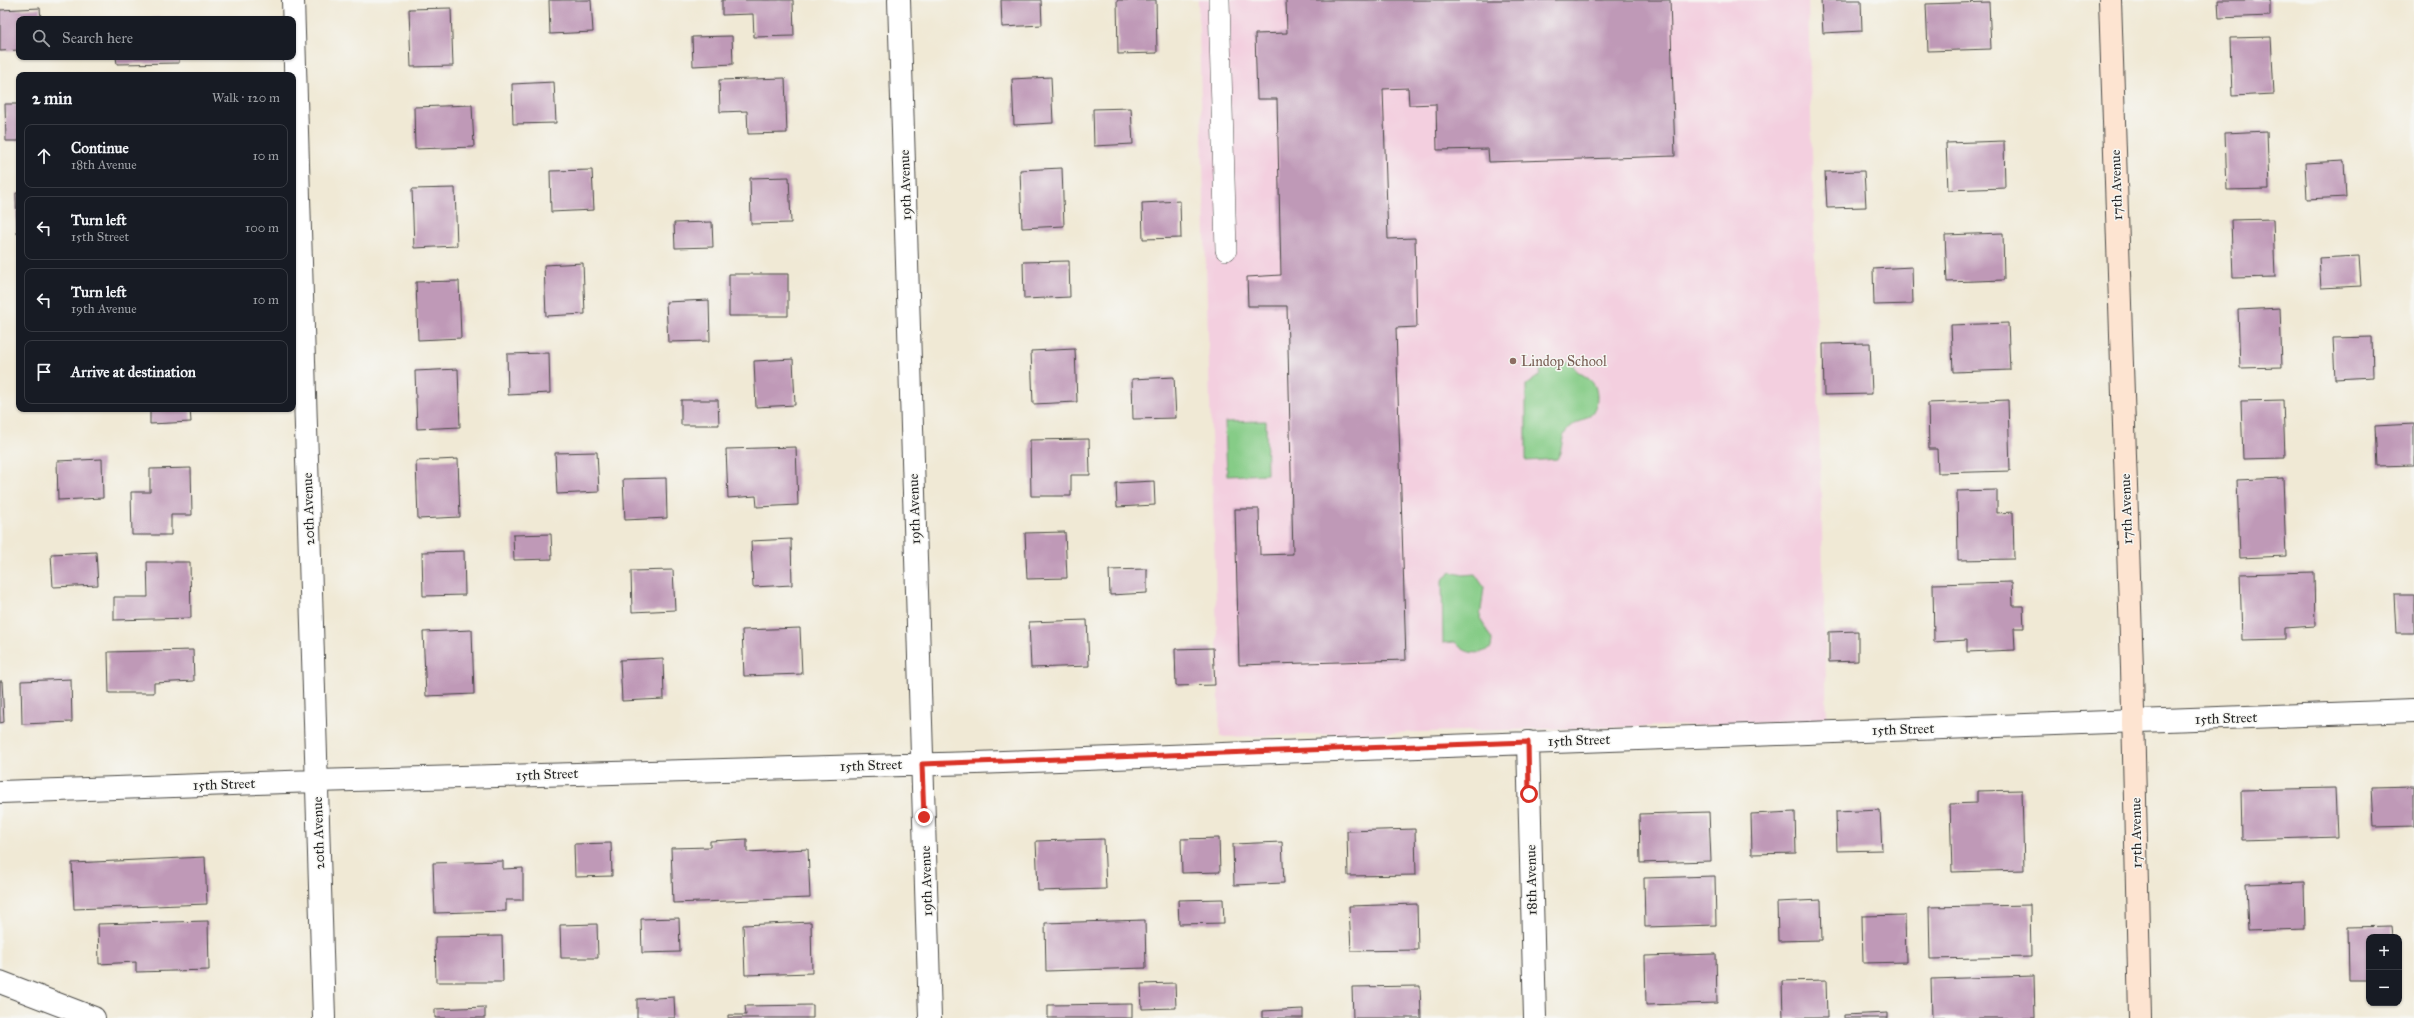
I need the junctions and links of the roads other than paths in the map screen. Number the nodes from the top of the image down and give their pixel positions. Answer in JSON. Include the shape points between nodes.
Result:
{"nodes":[{"id":1,"x":293,"y":0,"type":"edge"},
{"id":2,"x":899,"y":0,"type":"edge"},
{"id":3,"x":1219,"y":0,"type":"edge"},
{"id":4,"x":2110,"y":0,"type":"edge"},
{"id":5,"x":293,"y":16,"type":"edge"},
{"id":6,"x":295,"y":60,"type":"edge"},
{"id":7,"x":295,"y":72,"type":"edge"},
{"id":8,"x":296,"y":102,"type":"edge"},
{"id":9,"x":1226,"y":250,"type":"dead end"},
{"id":10,"x":2414,"y":711,"type":"edge"},
{"id":11,"x":2133,"y":721,"type":"junction"},
{"id":12,"x":1528,"y":742,"type":"junction"},
{"id":13,"x":922,"y":764,"type":"junction"},
{"id":14,"x":316,"y":780,"type":"junction"},
{"id":15,"x":0,"y":792,"type":"edge"},
{"id":16,"x":0,"y":982,"type":"edge"},
{"id":17,"x":94,"y":1018,"type":"edge"},
{"id":18,"x":324,"y":1018,"type":"edge"},
{"id":19,"x":930,"y":1018,"type":"edge"},
{"id":20,"x":1535,"y":1018,"type":"edge"},
{"id":21,"x":2140,"y":1018,"type":"edge"}],
"edges":[{"from":1,"to":5,"type":"street","name":"20th Avenue"},
{"from":2,"to":13,"type":"street","name":"19th Avenue"},
{"from":3,"to":9,"type":"lane"},
{"from":4,"to":11,"type":"street","name":"17th Avenue"},
{"from":6,"to":7,"type":"street","name":"20th Avenue"},
{"from":8,"to":14,"type":"street","name":"20th Avenue"},
{"from":10,"to":11,"type":"street","name":"15th Street"},
{"from":11,"to":12,"type":"street","name":"15th Street"},
{"from":11,"to":21,"type":"street","name":"17th Avenue"},
{"from":12,"to":13,"type":"street","name":"15th Street"},
{"from":12,"to":20,"type":"street","name":"18th Avenue"},
{"from":13,"to":14,"type":"street","name":"15th Street"},
{"from":13,"to":19,"type":"street","name":"19th Avenue"},
{"from":14,"to":15,"type":"street","name":"15th Street"},
{"from":14,"to":18,"type":"street","name":"20th Avenue"},
{"from":16,"to":17,"type":"street"}]}
